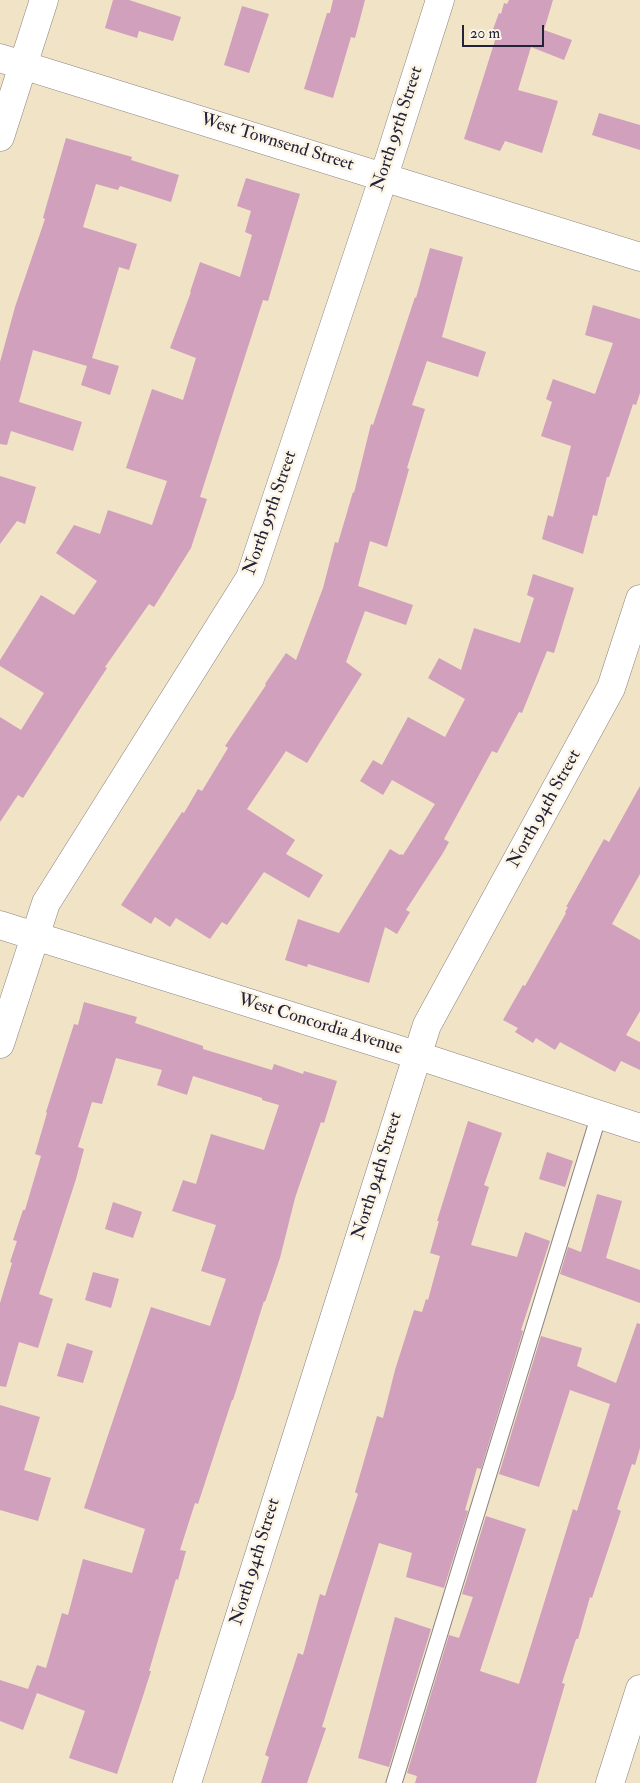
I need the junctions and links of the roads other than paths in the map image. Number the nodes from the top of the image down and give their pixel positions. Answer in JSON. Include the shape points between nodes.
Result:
{"nodes":[{"id":1,"x":44,"y":0,"type":"edge"},
{"id":2,"x":440,"y":0,"type":"edge"},
{"id":3,"x":12,"y":61,"type":"edge"},
{"id":4,"x":0,"y":137,"type":"edge"},
{"id":5,"x":384,"y":176,"type":"junction"},
{"id":6,"x":640,"y":257,"type":"edge"},
{"id":7,"x":640,"y":599,"type":"edge"},
{"id":8,"x":0,"y":925,"type":"edge"},
{"id":9,"x":34,"y":936,"type":"junction"},
{"id":10,"x":0,"y":1044,"type":"edge"},
{"id":11,"x":416,"y":1055,"type":"junction"},
{"id":12,"x":600,"y":1114,"type":"junction"},
{"id":13,"x":640,"y":1128,"type":"edge"},
{"id":14,"x":640,"y":1689,"type":"edge"},
{"id":15,"x":187,"y":1783,"type":"edge"},
{"id":16,"x":394,"y":1783,"type":"edge"},
{"id":17,"x":610,"y":1783,"type":"edge"}],
"edges":[{"from":1,"to":3,"type":"street"},
{"from":2,"to":5,"type":"street","name":"North 95th Street"},
{"from":3,"to":4,"type":"street"},
{"from":3,"to":5,"type":"street","name":"West Townsend Street"},
{"from":5,"to":6,"type":"street","name":"West Townsend Street"},
{"from":5,"to":9,"type":"street","name":"North 95th Street","via":[[250,578],[46,903]]},
{"from":7,"to":11,"type":"street","name":"North 94th Street","via":[[611,688],[427,1025]]},
{"from":8,"to":9,"type":"street","name":"West Concordia Avenue"},
{"from":9,"to":10,"type":"street","name":"North 95th Street"},
{"from":9,"to":11,"type":"street","name":"West Concordia Avenue"},
{"from":11,"to":12,"type":"street","name":"West Concordia Avenue"},
{"from":11,"to":15,"type":"street","name":"North 94th Street"},
{"from":12,"to":13,"type":"street","name":"West Concordia Avenue"},
{"from":12,"to":16,"type":"lane"},
{"from":14,"to":17,"type":"street"}]}
